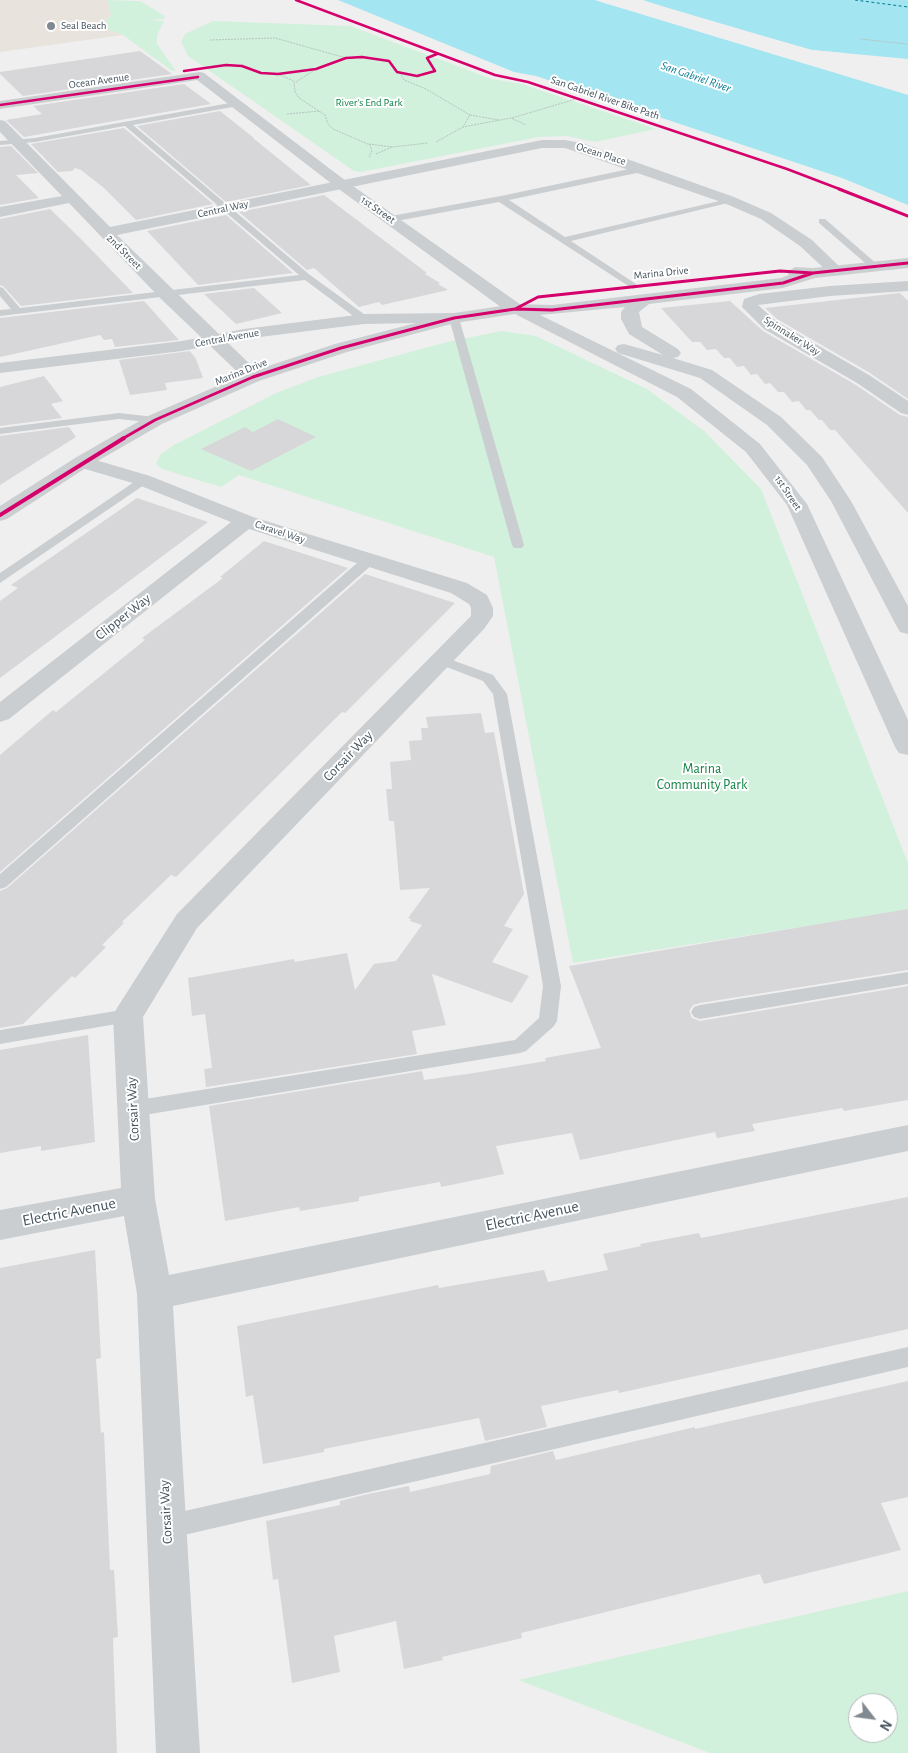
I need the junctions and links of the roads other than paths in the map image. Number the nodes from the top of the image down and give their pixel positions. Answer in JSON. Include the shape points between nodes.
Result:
{"nodes":[{"id":1,"x":200,"y":76,"type":"joint"},
{"id":2,"x":235,"y":104,"type":"junction"},
{"id":3,"x":0,"y":105,"type":"edge"},
{"id":4,"x":0,"y":124,"type":"edge"},
{"id":5,"x":127,"y":124,"type":"junction"},
{"id":6,"x":17,"y":142,"type":"junction"},
{"id":7,"x":0,"y":143,"type":"edge"},
{"id":8,"x":642,"y":168,"type":"junction"},
{"id":9,"x":341,"y":184,"type":"junction"},
{"id":10,"x":72,"y":198,"type":"junction"},
{"id":11,"x":501,"y":198,"type":"junction"},
{"id":12,"x":729,"y":200,"type":"junction"},
{"id":13,"x":224,"y":208,"type":"junction"},
{"id":14,"x":0,"y":212,"type":"edge"},
{"id":15,"x":391,"y":220,"type":"junction"},
{"id":16,"x":822,"y":221,"type":"dead end"},
{"id":17,"x":105,"y":233,"type":"junction"},
{"id":18,"x":563,"y":240,"type":"junction"},
{"id":19,"x":908,"y":263,"type":"edge"},
{"id":20,"x":875,"y":267,"type":"junction"},
{"id":21,"x":836,"y":271,"type":"junction"},
{"id":22,"x":813,"y":274,"type":"junction"},
{"id":23,"x":307,"y":277,"type":"junction"},
{"id":24,"x":908,"y":286,"type":"edge"},
{"id":25,"x":0,"y":290,"type":"edge"},
{"id":26,"x":830,"y":291,"type":"junction"},
{"id":27,"x":640,"y":292,"type":"junction"},
{"id":28,"x":166,"y":294,"type":"junction"},
{"id":29,"x":515,"y":309,"type":"junction"},
{"id":30,"x":18,"y":311,"type":"junction"},
{"id":31,"x":0,"y":313,"type":"edge"},
{"id":32,"x":454,"y":318,"type":"junction"},
{"id":33,"x":364,"y":319,"type":"junction"},
{"id":34,"x":563,"y":332,"type":"junction"},
{"id":35,"x":214,"y":339,"type":"junction"},
{"id":36,"x":0,"y":368,"type":"edge"},
{"id":37,"x":706,"y":374,"type":"junction"},
{"id":38,"x":253,"y":377,"type":"junction"},
{"id":39,"x":908,"y":409,"type":"edge"},
{"id":40,"x":156,"y":420,"type":"junction"},
{"id":41,"x":0,"y":432,"type":"edge"},
{"id":42,"x":82,"y":462,"type":"junction"},
{"id":43,"x":142,"y":480,"type":"junction"},
{"id":44,"x":0,"y":515,"type":"edge"},
{"id":45,"x":246,"y":521,"type":"junction"},
{"id":46,"x":518,"y":545,"type":"dead end"},
{"id":47,"x":369,"y":560,"type":"junction"},
{"id":48,"x":0,"y":579,"type":"edge"},
{"id":49,"x":478,"y":600,"type":"joint"},
{"id":50,"x":908,"y":627,"type":"edge"},
{"id":51,"x":441,"y":660,"type":"junction"},
{"id":52,"x":0,"y":714,"type":"edge"},
{"id":53,"x":908,"y":748,"type":"edge"},
{"id":54,"x":0,"y":883,"type":"edge"},
{"id":55,"x":908,"y":978,"type":"edge"},
{"id":56,"x":700,"y":1012,"type":"dead end"},
{"id":57,"x":128,"y":1016,"type":"junction"},
{"id":58,"x":0,"y":1037,"type":"edge"},
{"id":59,"x":132,"y":1109,"type":"junction"},
{"id":60,"x":908,"y":1138,"type":"edge"},
{"id":61,"x":138,"y":1199,"type":"junction"},
{"id":62,"x":0,"y":1225,"type":"edge"},
{"id":63,"x":155,"y":1294,"type":"junction"},
{"id":64,"x":908,"y":1357,"type":"edge"},
{"id":65,"x":167,"y":1527,"type":"junction"},
{"id":66,"x":178,"y":1753,"type":"edge"}],
"edges":[{"from":1,"to":2,"type":"street","name":"1st Street"},
{"from":1,"to":3,"type":"street","name":"Ocean Avenue"},
{"from":2,"to":5,"type":"lane"},
{"from":2,"to":9,"type":"street","name":"1st Street"},
{"from":4,"to":6,"type":"street","name":"2nd Street"},
{"from":5,"to":6,"type":"lane"},
{"from":5,"to":13,"type":"lane"},
{"from":6,"to":7,"type":"lane"},
{"from":6,"to":10,"type":"street","name":"2nd Street"},
{"from":8,"to":9,"type":"street","name":"Ocean Place","via":[[577,146],[554,143]]},
{"from":8,"to":11,"type":"lane"},
{"from":8,"to":12,"type":"street","name":"Ocean Place"},
{"from":9,"to":13,"type":"street","name":"Central Way"},
{"from":9,"to":15,"type":"street","name":"1st Street"},
{"from":10,"to":14,"type":"street"},
{"from":10,"to":17,"type":"street","name":"2nd Street"},
{"from":11,"to":15,"type":"lane"},
{"from":11,"to":18,"type":"lane"},
{"from":12,"to":18,"type":"lane"},
{"from":12,"to":21,"type":"street","name":"Ocean Place","via":[[766,216],[806,243]]},
{"from":13,"to":17,"type":"street","name":"Central Way"},
{"from":13,"to":23,"type":"lane"},
{"from":15,"to":29,"type":"street","name":"1st Street"},
{"from":16,"to":20,"type":"lane"},
{"from":17,"to":28,"type":"street","name":"2nd Street"},
{"from":18,"to":27,"type":"lane"},
{"from":19,"to":20,"type":"main road","name":"Marina Drive"},
{"from":20,"to":21,"type":"main road","name":"Marina Drive"},
{"from":21,"to":22,"type":"main road","name":"Marina Drive"},
{"from":22,"to":26,"type":"street"},
{"from":22,"to":27,"type":"main road","name":"Marina Drive","via":[[780,271]]},
{"from":23,"to":28,"type":"lane"},
{"from":23,"to":33,"type":"lane"},
{"from":24,"to":26,"type":"street"},
{"from":25,"to":30,"type":"lane"},
{"from":26,"to":39,"type":"street","name":"Spinnaker Way","via":[[759,299],[750,303],[750,307],[770,325]]},
{"from":27,"to":29,"type":"main road","name":"Marina Drive","via":[[552,310]]},
{"from":27,"to":37,"type":"main road","via":[[630,312],[635,330]]},
{"from":28,"to":30,"type":"lane"},
{"from":28,"to":35,"type":"street","name":"2nd Street"},
{"from":29,"to":32,"type":"main road","name":"Marina Drive"},
{"from":29,"to":34,"type":"main road","name":"1st Street"},
{"from":30,"to":31,"type":"lane"},
{"from":32,"to":33,"type":"street","name":"Central Avenue"},
{"from":32,"to":38,"type":"main road","name":"Marina Drive","via":[[341,348]]},
{"from":32,"to":46,"type":"lane"},
{"from":33,"to":35,"type":"street","name":"Central Avenue"},
{"from":34,"to":37,"type":"main road","name":"1st Street"},
{"from":34,"to":53,"type":"main road","name":"1st Street","via":[[684,393],[753,448],[797,504]]},
{"from":35,"to":36,"type":"street","name":"Central Avenue","via":[[182,346]]},
{"from":35,"to":38,"type":"street","name":"2nd Street"},
{"from":37,"to":50,"type":"main road","name":"1st Street","via":[[774,421],[815,461],[841,501]]},
{"from":38,"to":40,"type":"main road","name":"Marina Drive"},
{"from":40,"to":41,"type":"lane","via":[[119,416]]},
{"from":40,"to":42,"type":"main road","name":"Marina Drive"},
{"from":42,"to":43,"type":"street","name":"Caravel Way"},
{"from":42,"to":44,"type":"main road","name":"Marina Drive"},
{"from":43,"to":45,"type":"street","name":"Caravel Way"},
{"from":43,"to":48,"type":"lane"},
{"from":45,"to":47,"type":"street","name":"Caravel Way"},
{"from":45,"to":52,"type":"street","name":"Clipper Way"},
{"from":47,"to":49,"type":"street","name":"Caravel Way","via":[[459,588]]},
{"from":47,"to":54,"type":"lane"},
{"from":49,"to":51,"type":"street","name":"Corsair Way","via":[[482,616]]},
{"from":51,"to":57,"type":"street","name":"Corsair Way","via":[[188,921]]},
{"from":51,"to":59,"type":"lane","via":[[488,678],[500,694],[552,986],[548,1020],[520,1046]]},
{"from":55,"to":56,"type":"lane"},
{"from":57,"to":58,"type":"lane"},
{"from":57,"to":59,"type":"street","name":"Corsair Way"},
{"from":59,"to":61,"type":"street","name":"Corsair Way"},
{"from":60,"to":63,"type":"street","name":"Electric Avenue"},
{"from":61,"to":62,"type":"street","name":"Electric Avenue"},
{"from":61,"to":63,"type":"street","name":"Corsair Way"},
{"from":63,"to":65,"type":"street","name":"Corsair Way"},
{"from":64,"to":65,"type":"lane"},
{"from":65,"to":66,"type":"street","name":"Corsair Way"}]}
